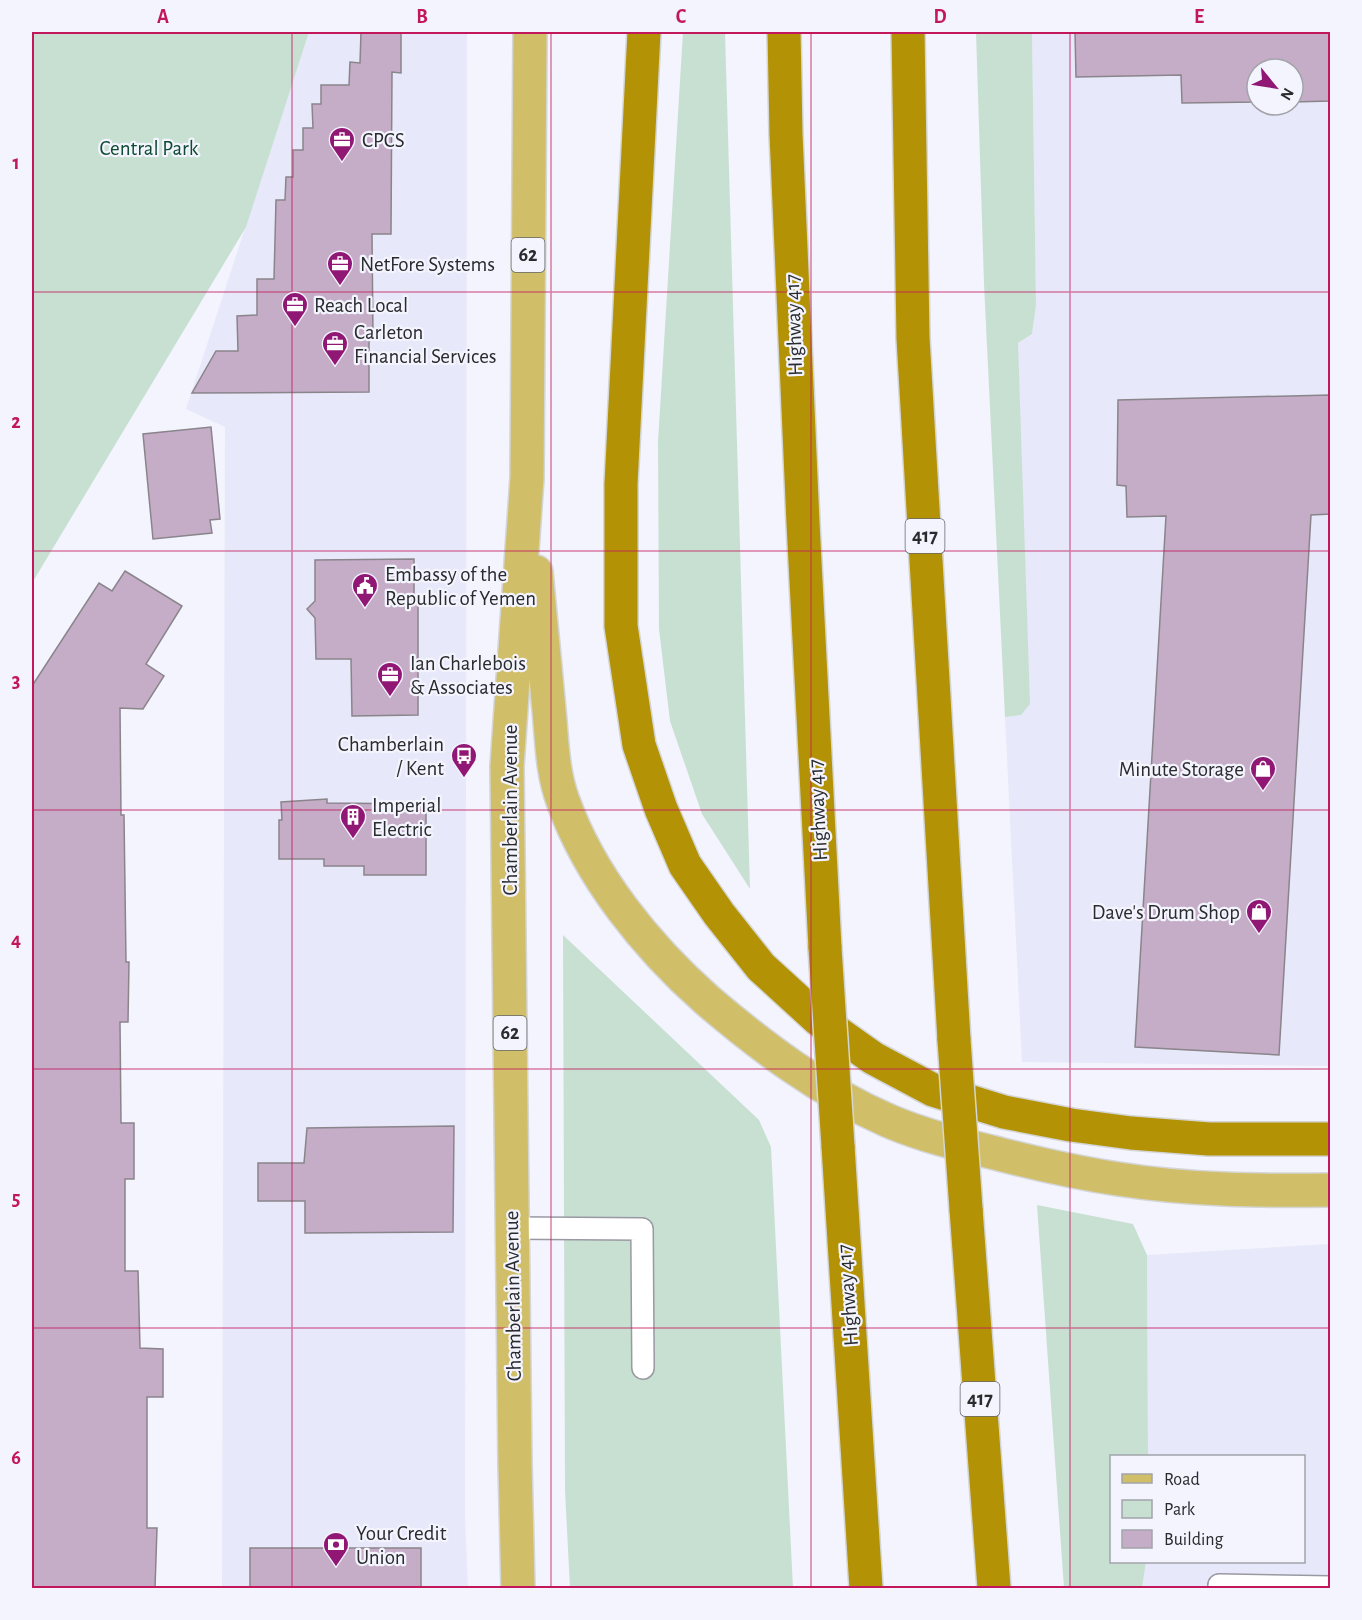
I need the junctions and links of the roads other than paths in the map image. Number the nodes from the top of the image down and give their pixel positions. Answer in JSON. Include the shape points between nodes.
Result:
{"nodes":[{"id":1,"x":530,"y":32,"type":"edge"},
{"id":2,"x":644,"y":32,"type":"edge"},
{"id":3,"x":784,"y":32,"type":"edge"},
{"id":4,"x":908,"y":32,"type":"edge"},
{"id":5,"x":527,"y":478,"type":"junction"},
{"id":6,"x":1330,"y":1138,"type":"edge"},
{"id":7,"x":1330,"y":1190,"type":"edge"},
{"id":8,"x":512,"y":1228,"type":"junction"},
{"id":9,"x":643,"y":1368,"type":"dead end"},
{"id":10,"x":1330,"y":1587,"type":"edge"},
{"id":11,"x":518,"y":1588,"type":"edge"},
{"id":12,"x":866,"y":1588,"type":"edge"},
{"id":13,"x":994,"y":1588,"type":"edge"},
{"id":14,"x":1219,"y":1588,"type":"edge"}],
"edges":[{"from":1,"to":5,"type":"main road","name":"Chamberlain Avenue","number":"62"},
{"from":2,"to":6,"type":"highway","via":[[621,484],[621,626],[639,745],[685,865],[761,967],[818,1019],[873,1058],[933,1090],[1004,1113],[1131,1133],[1209,1139]]},
{"from":3,"to":12,"type":"highway","name":"Highway 417","bridge":true,"via":[[802,512]]},
{"from":4,"to":13,"type":"highway","number":"417","bridge":true,"via":[[913,338],[954,1040]]},
{"from":5,"to":7,"type":"main road","via":[[554,765],[562,800],[596,871],[651,945],[732,1022],[836,1093],[889,1120],[938,1138],[1120,1180],[1201,1188]]},
{"from":5,"to":8,"type":"main road","name":"Chamberlain Avenue","number":"62","via":[[507,766]]},
{"from":8,"to":9,"type":"lane","via":[[642,1229]]},
{"from":8,"to":11,"type":"main road","name":"Chamberlain Avenue","number":"62"},
{"from":10,"to":14,"type":"lane"}]}
